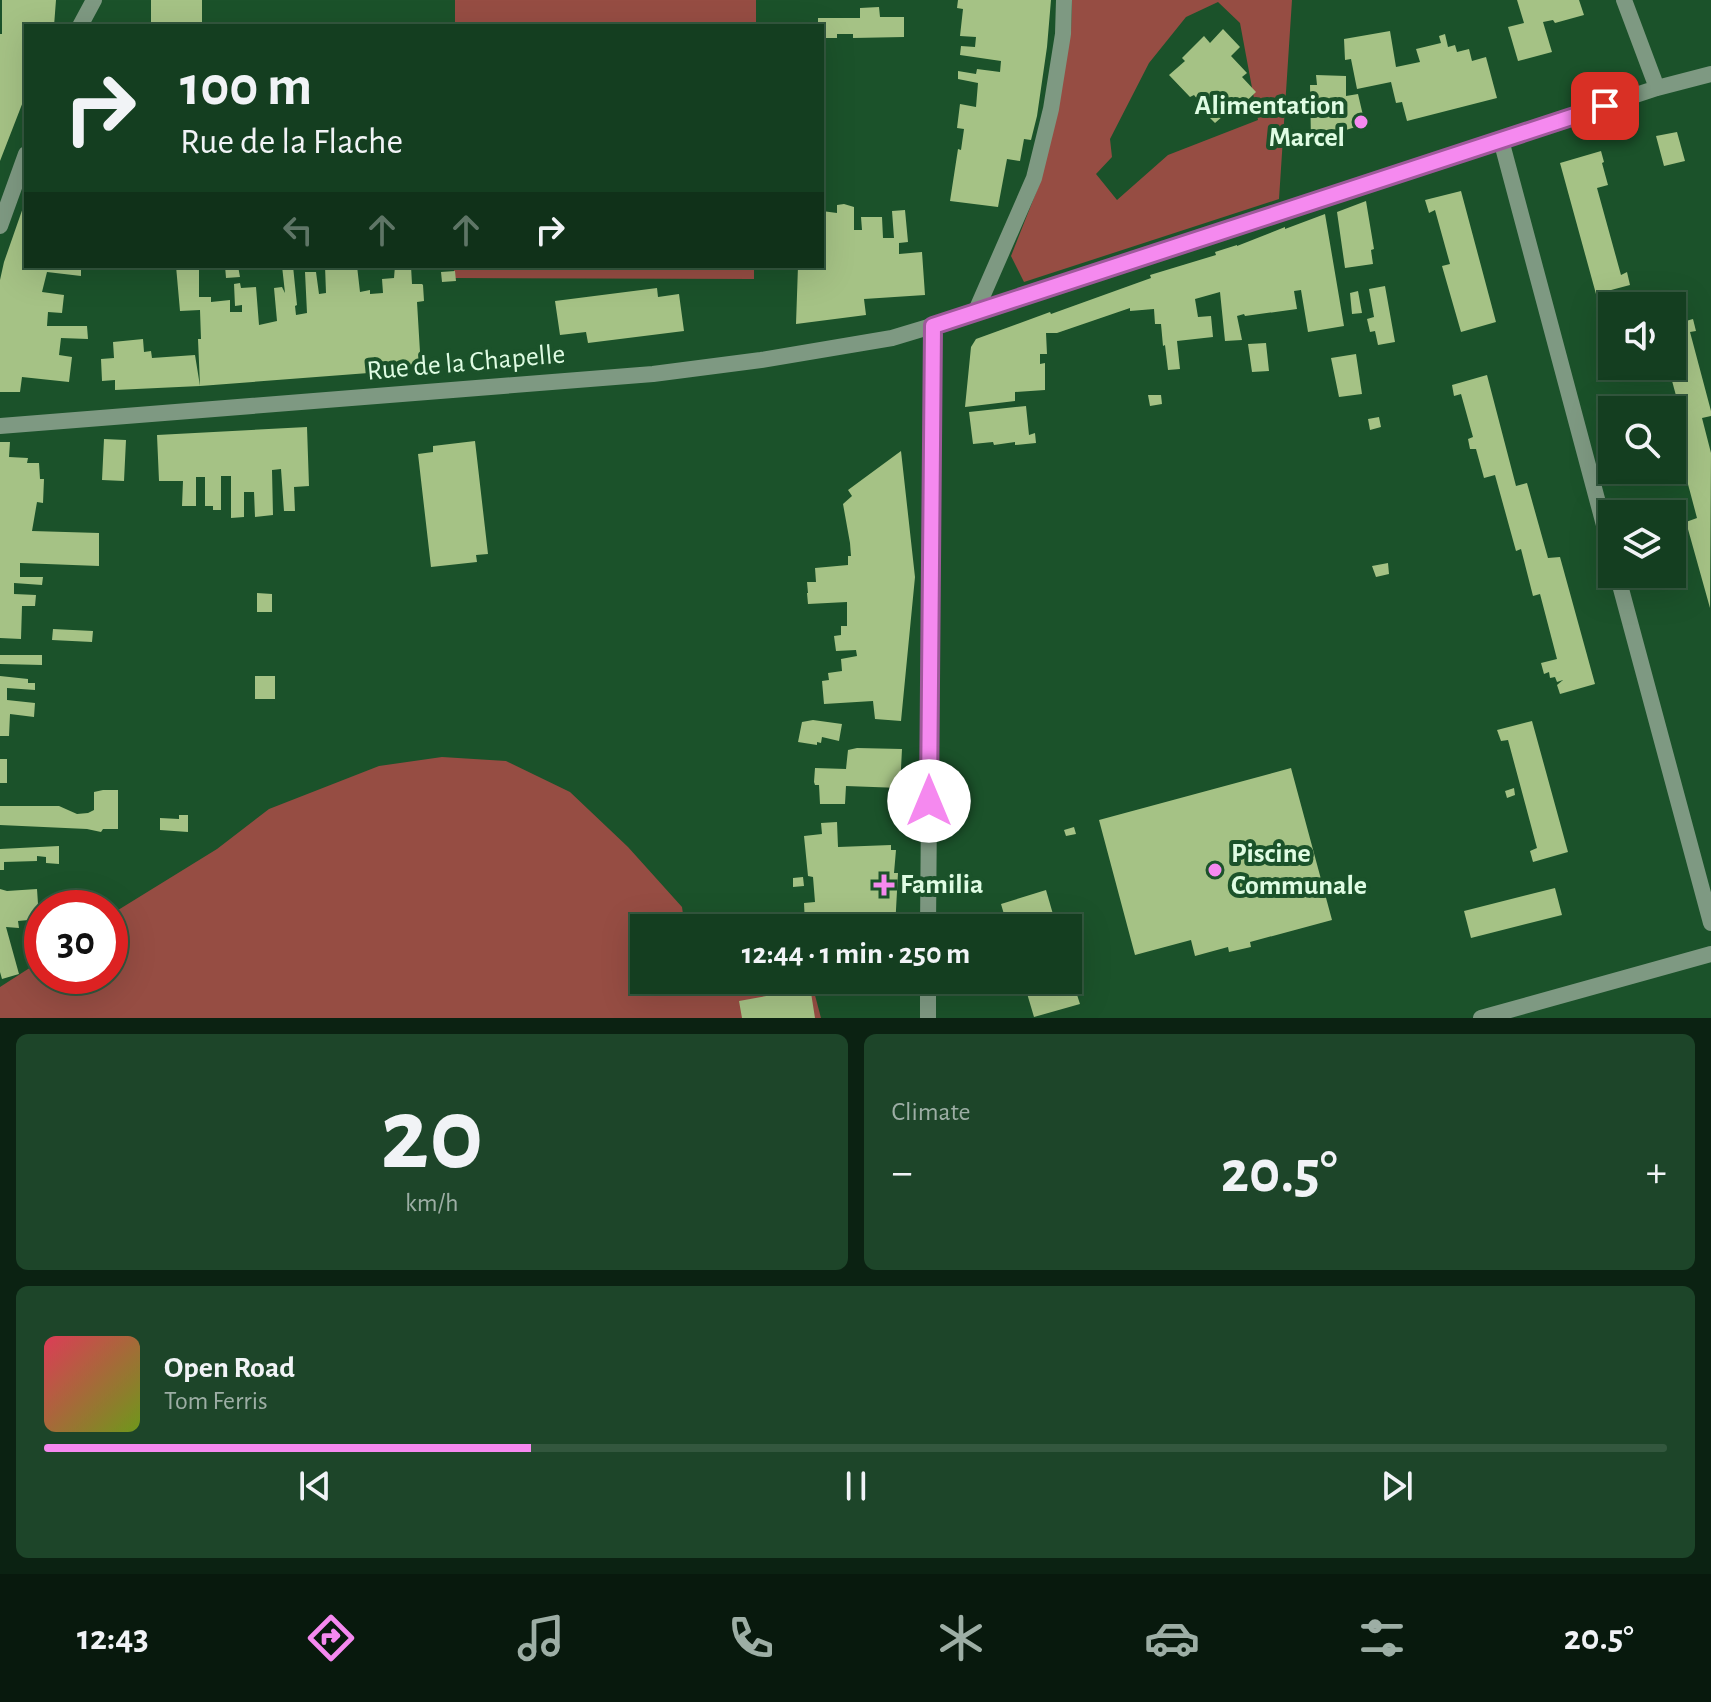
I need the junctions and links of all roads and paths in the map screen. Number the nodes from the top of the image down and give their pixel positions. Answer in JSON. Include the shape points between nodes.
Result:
{"nodes":[{"id":1,"x":94,"y":0,"type":"edge"},
{"id":2,"x":1064,"y":0,"type":"edge"},
{"id":3,"x":1624,"y":0,"type":"edge"},
{"id":4,"x":81,"y":24,"type":"edge"},
{"id":5,"x":1711,"y":74,"type":"edge"},
{"id":6,"x":1657,"y":88,"type":"junction"},
{"id":7,"x":1501,"y":140,"type":"junction"},
{"id":8,"x":24,"y":160,"type":"edge"},
{"id":9,"x":0,"y":226,"type":"edge"},
{"id":10,"x":975,"y":313,"type":"junction"},
{"id":11,"x":933,"y":326,"type":"junction"},
{"id":12,"x":0,"y":426,"type":"edge"},
{"id":13,"x":1598,"y":503,"type":"edge"},
{"id":14,"x":1621,"y":588,"type":"edge"},
{"id":15,"x":928,"y":914,"type":"edge"},
{"id":16,"x":1711,"y":923,"type":"edge"},
{"id":17,"x":1711,"y":954,"type":"edge"},
{"id":18,"x":928,"y":994,"type":"edge"},
{"id":19,"x":928,"y":1018,"type":"edge"},
{"id":20,"x":1481,"y":1018,"type":"edge"}],
"edges":[{"from":1,"to":4,"type":"street"},
{"from":2,"to":10,"type":"street","via":[[1051,109],[1034,178]]},
{"from":3,"to":6,"type":"street"},
{"from":5,"to":6,"type":"street","name":"Rue de la Chapelle"},
{"from":6,"to":7,"type":"street","name":"Rue de la Chapelle"},
{"from":7,"to":10,"type":"street","name":"Rue de la Chapelle"},
{"from":7,"to":13,"type":"street"},
{"from":8,"to":9,"type":"street"},
{"from":10,"to":11,"type":"street","name":"Rue de la Chapelle"},
{"from":11,"to":12,"type":"street","name":"Rue de la Chapelle","via":[[892,338],[653,374]]},
{"from":11,"to":15,"type":"street"},
{"from":14,"to":16,"type":"street"},
{"from":17,"to":20,"type":"street"},
{"from":18,"to":19,"type":"street"}]}
